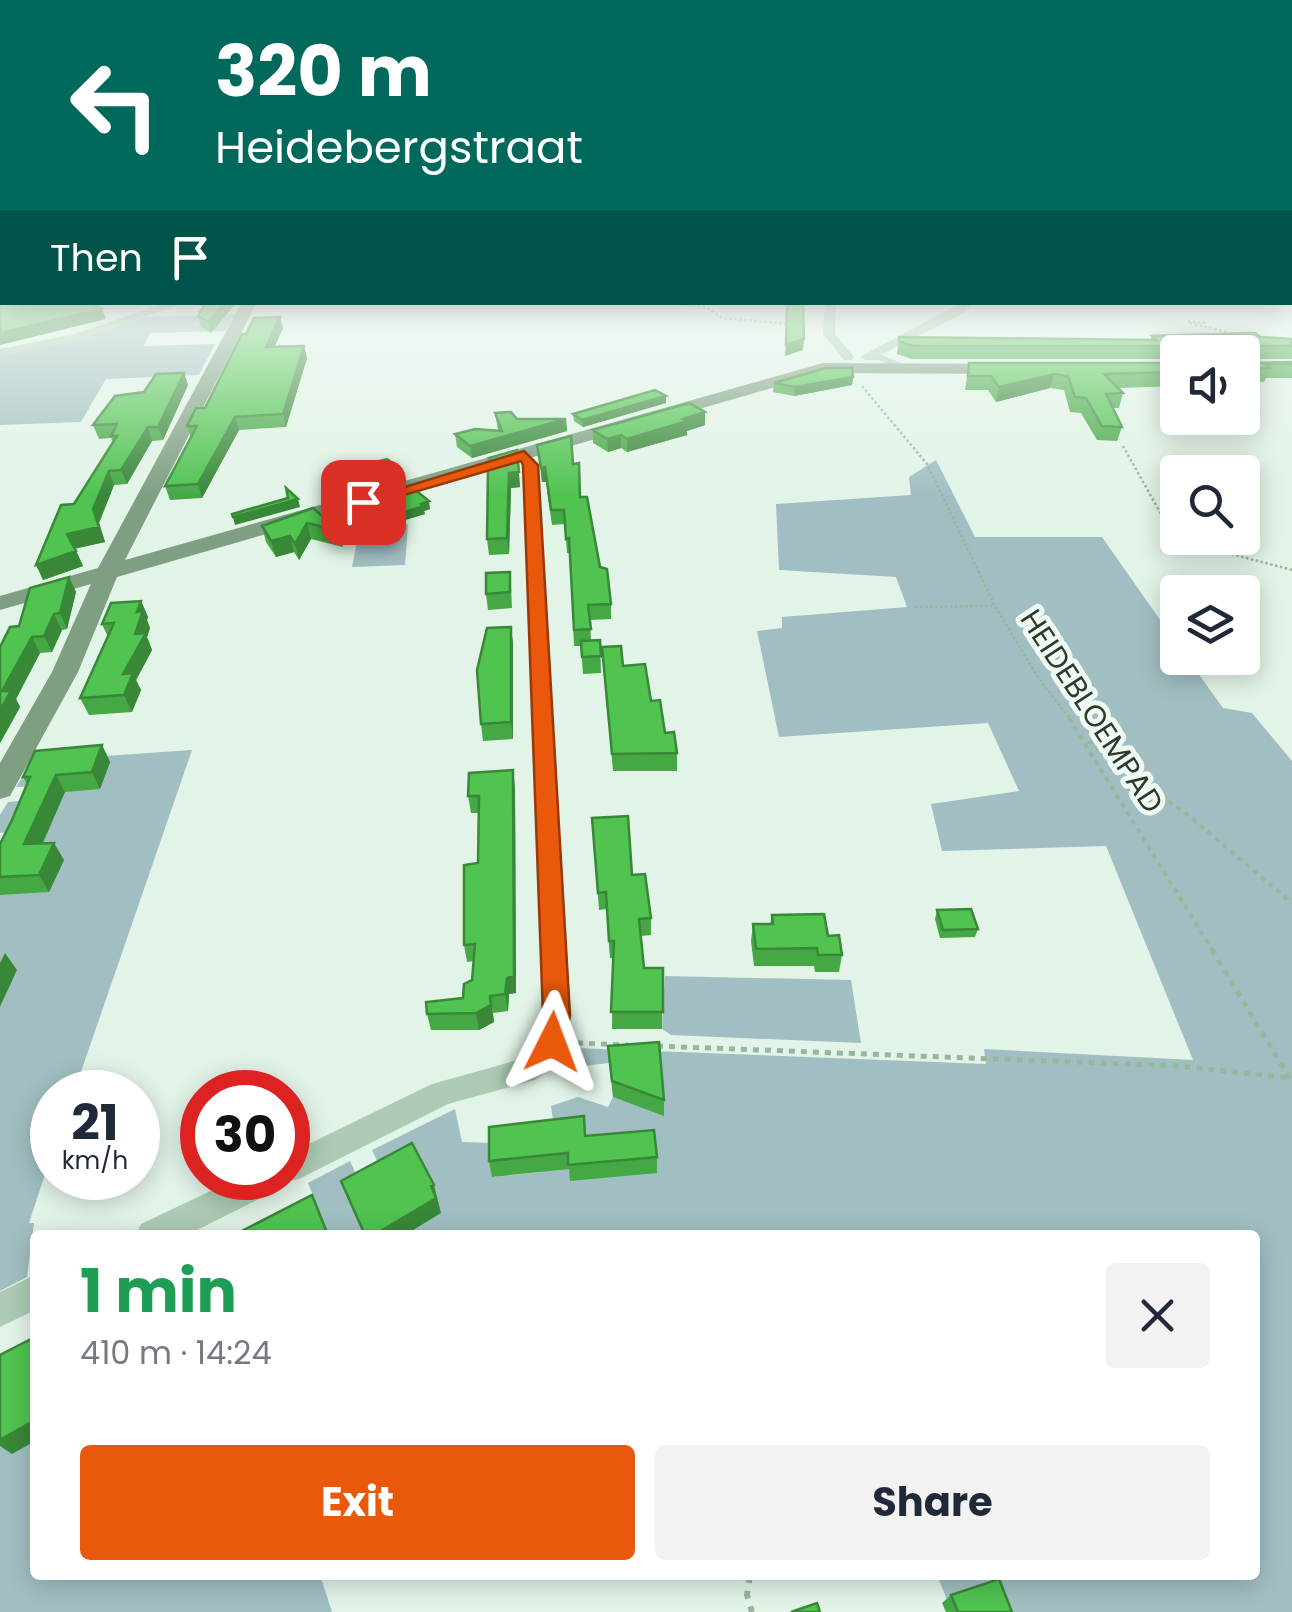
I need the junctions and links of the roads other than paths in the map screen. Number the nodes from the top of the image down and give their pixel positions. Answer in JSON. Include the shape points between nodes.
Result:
{"nodes":[{"id":1,"x":31,"y":346,"type":"edge"},
{"id":2,"x":227,"y":346,"type":"edge"},
{"id":3,"x":842,"y":346,"type":"edge"},
{"id":4,"x":890,"y":346,"type":"edge"},
{"id":5,"x":0,"y":353,"type":"edge"},
{"id":6,"x":856,"y":363,"type":"junction"},
{"id":7,"x":1025,"y":368,"type":"edge"},
{"id":8,"x":524,"y":455,"type":"junction"},
{"id":9,"x":107,"y":573,"type":"junction"},
{"id":10,"x":0,"y":603,"type":"edge"},
{"id":11,"x":0,"y":789,"type":"edge"},
{"id":12,"x":310,"y":1158,"type":"edge"},
{"id":13,"x":224,"y":1200,"type":"edge"},
{"id":14,"x":162,"y":1230,"type":"edge"},
{"id":15,"x":30,"y":1295,"type":"edge"},
{"id":16,"x":0,"y":1310,"type":"edge"}],
"edges":[{"from":1,"to":5,"type":"street"},
{"from":2,"to":9,"type":"street"},
{"from":3,"to":6,"type":"street"},
{"from":4,"to":6,"type":"street"},
{"from":6,"to":7,"type":"street"},
{"from":6,"to":8,"type":"street"},
{"from":8,"to":9,"type":"street"},
{"from":8,"to":12,"type":"street","via":[[532,484],[552,1042],[525,1072],[442,1093]]},
{"from":9,"to":10,"type":"street"},
{"from":9,"to":11,"type":"street","via":[[65,672]]},
{"from":13,"to":14,"type":"street"},
{"from":15,"to":16,"type":"street"}]}
